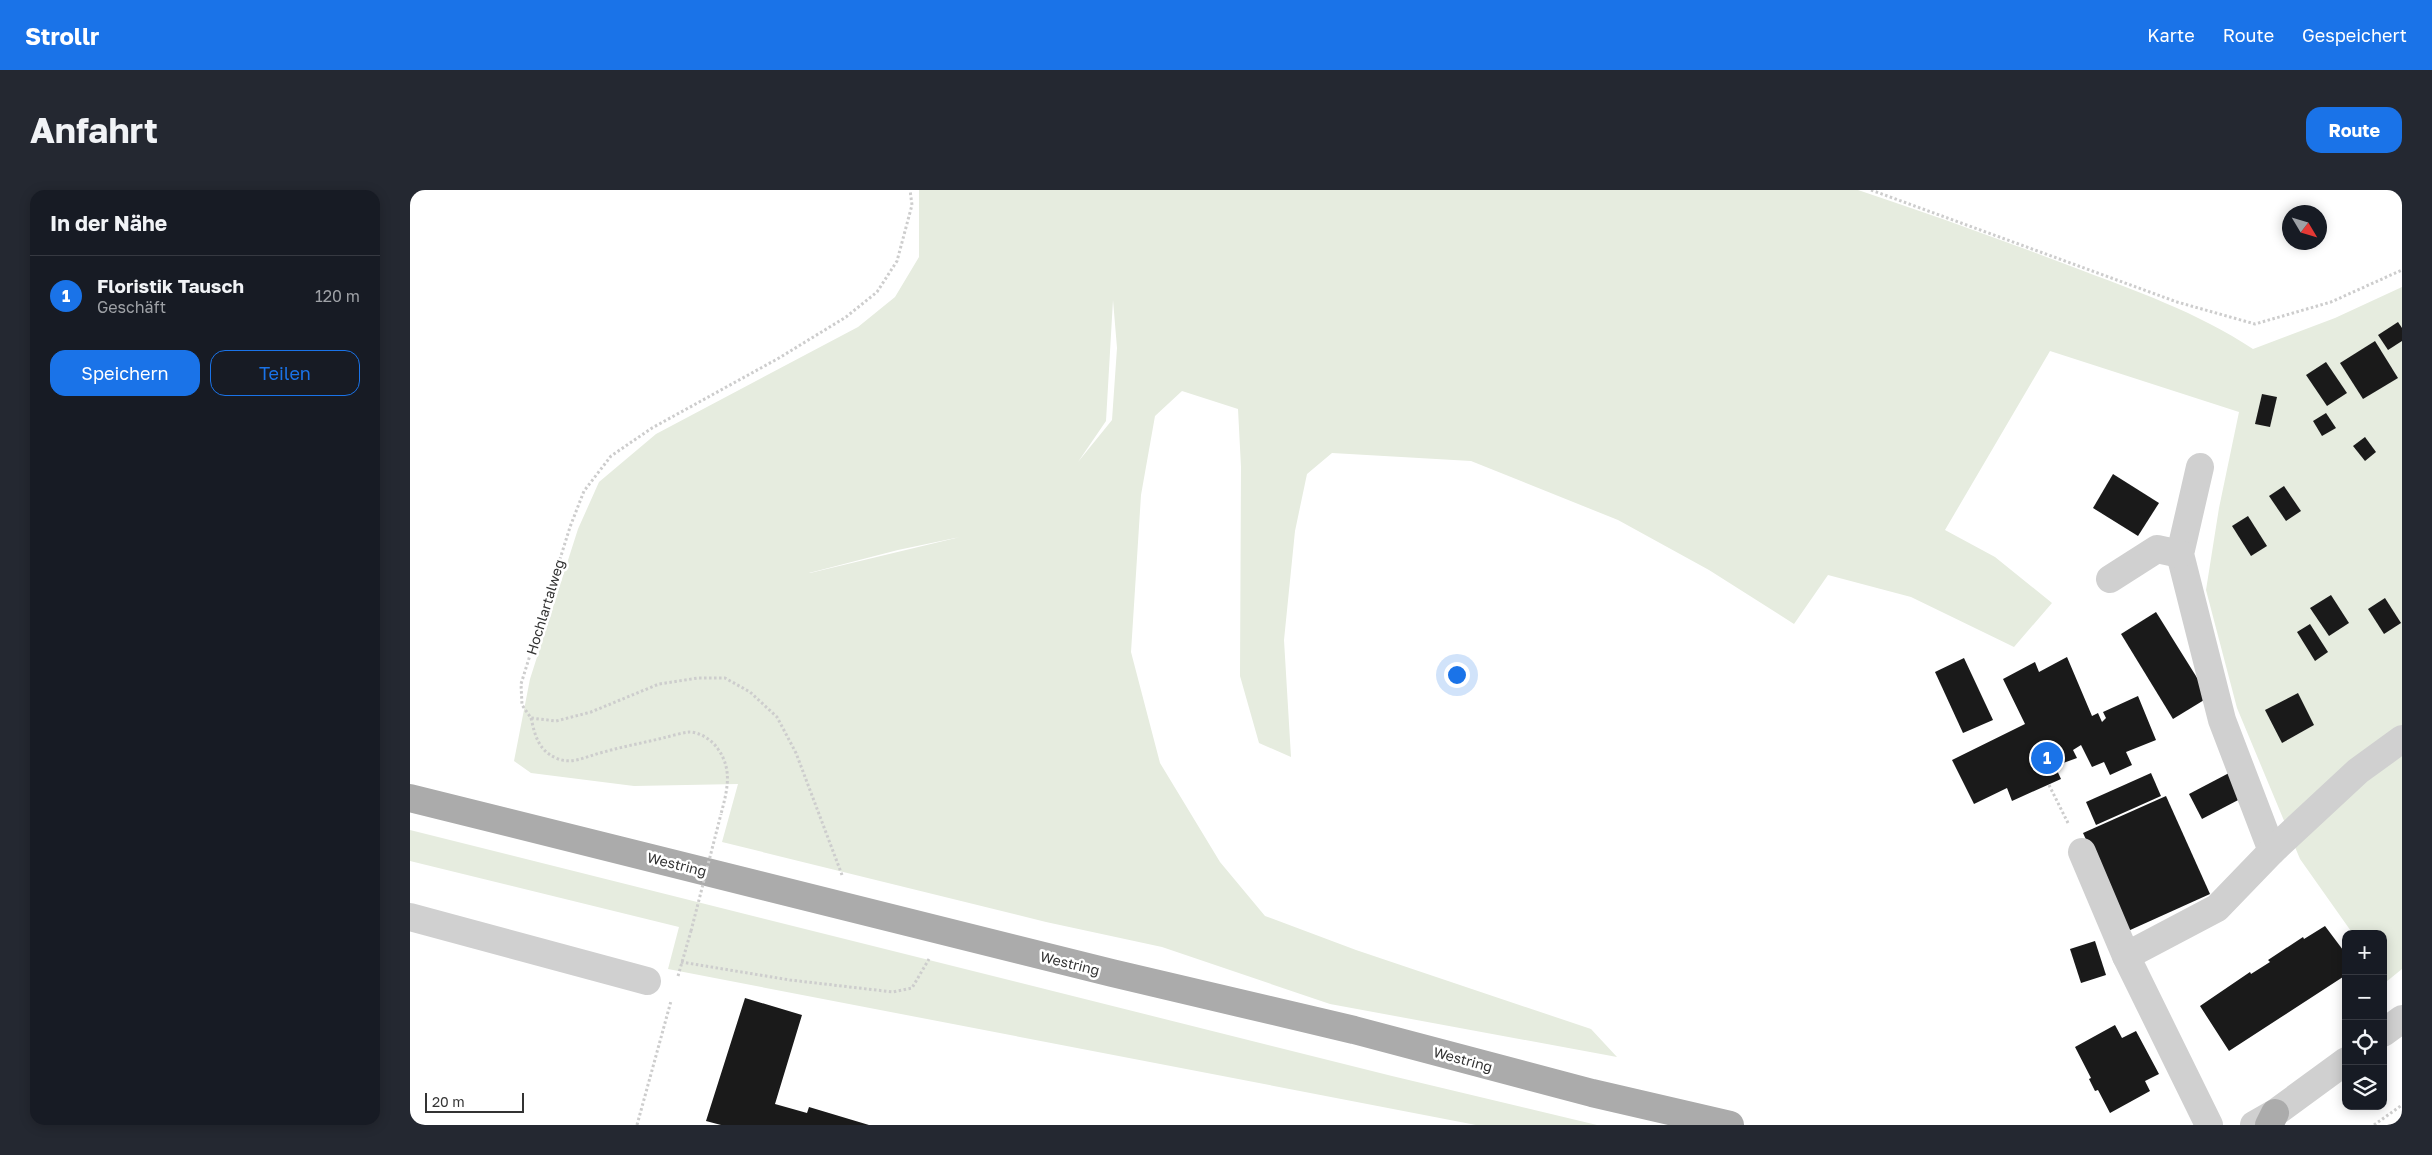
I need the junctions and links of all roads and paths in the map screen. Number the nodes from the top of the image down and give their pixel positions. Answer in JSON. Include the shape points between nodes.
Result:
{"nodes":[{"id":1,"x":910,"y":190,"type":"edge"},
{"id":2,"x":1871,"y":190,"type":"edge"},
{"id":3,"x":2402,"y":270,"type":"edge"},
{"id":4,"x":2200,"y":467,"type":"dead end"},
{"id":5,"x":2180,"y":554,"type":"junction"},
{"id":6,"x":2110,"y":579,"type":"dead end"},
{"id":7,"x":531,"y":718,"type":"junction"},
{"id":8,"x":2402,"y":740,"type":"edge"},
{"id":9,"x":2049,"y":785,"type":"dead end"},
{"id":10,"x":410,"y":798,"type":"edge"},
{"id":11,"x":2272,"y":851,"type":"junction"},
{"id":12,"x":2082,"y":852,"type":"joint"},
{"id":13,"x":854,"y":907,"type":"junction"},
{"id":14,"x":410,"y":917,"type":"edge"},
{"id":15,"x":946,"y":931,"type":"junction"},
{"id":16,"x":2126,"y":956,"type":"junction"},
{"id":17,"x":681,"y":962,"type":"junction"},
{"id":18,"x":647,"y":981,"type":"dead end"},
{"id":19,"x":676,"y":982,"type":"dead end"},
{"id":20,"x":674,"y":991,"type":"dead end"},
{"id":21,"x":2402,"y":1019,"type":"edge"},
{"id":22,"x":2387,"y":1030,"type":"edge"},
{"id":23,"x":2342,"y":1064,"type":"edge"},
{"id":24,"x":2402,"y":1105,"type":"edge"},
{"id":25,"x":2266,"y":1121,"type":"edge"},
{"id":26,"x":637,"y":1125,"type":"edge"},
{"id":27,"x":1730,"y":1125,"type":"edge"},
{"id":28,"x":2209,"y":1125,"type":"edge"},
{"id":29,"x":2374,"y":1125,"type":"edge"}],
"edges":[{"from":1,"to":7,"type":"path","name":"Hochlartalweg","via":[[912,205],[897,261],[877,292],[846,317],[779,358],[652,428],[611,456],[584,491],[521,684],[522,705]]},
{"from":2,"to":3,"type":"path","via":[[2177,302],[2255,324],[2331,302]]},
{"from":4,"to":5,"type":"street"},
{"from":5,"to":6,"type":"street","via":[[2157,549]]},
{"from":5,"to":11,"type":"street","via":[[2222,720]]},
{"from":7,"to":13,"type":"path","via":[[556,721],[591,712],[659,684],[698,678],[725,678],[750,692],[776,717],[796,754]]},
{"from":7,"to":17,"type":"path","name":"Hochlartalweg","bridge":true,"via":[[537,741],[545,752],[557,759],[571,762],[628,745],[690,732],[707,738],[725,760],[727,792]]},
{"from":8,"to":11,"type":"street","via":[[2358,771]]},
{"from":9,"to":12,"type":"path"},
{"from":10,"to":13,"type":"main road","name":"Westring"},
{"from":11,"to":16,"type":"street","via":[[2217,908]]},
{"from":12,"to":16,"type":"street"},
{"from":13,"to":15,"type":"main road","name":"Westring"},
{"from":14,"to":18,"type":"street"},
{"from":15,"to":17,"type":"path","via":[[912,988],[893,992],[790,980]]},
{"from":15,"to":27,"type":"main road","name":"Westring"},
{"from":16,"to":28,"type":"street"},
{"from":17,"to":19,"type":"path","name":"Hochlartalweg"},
{"from":20,"to":26,"type":"path"},
{"from":21,"to":22,"type":"street"},
{"from":23,"to":25,"type":"street"},
{"from":24,"to":29,"type":"path"}]}
